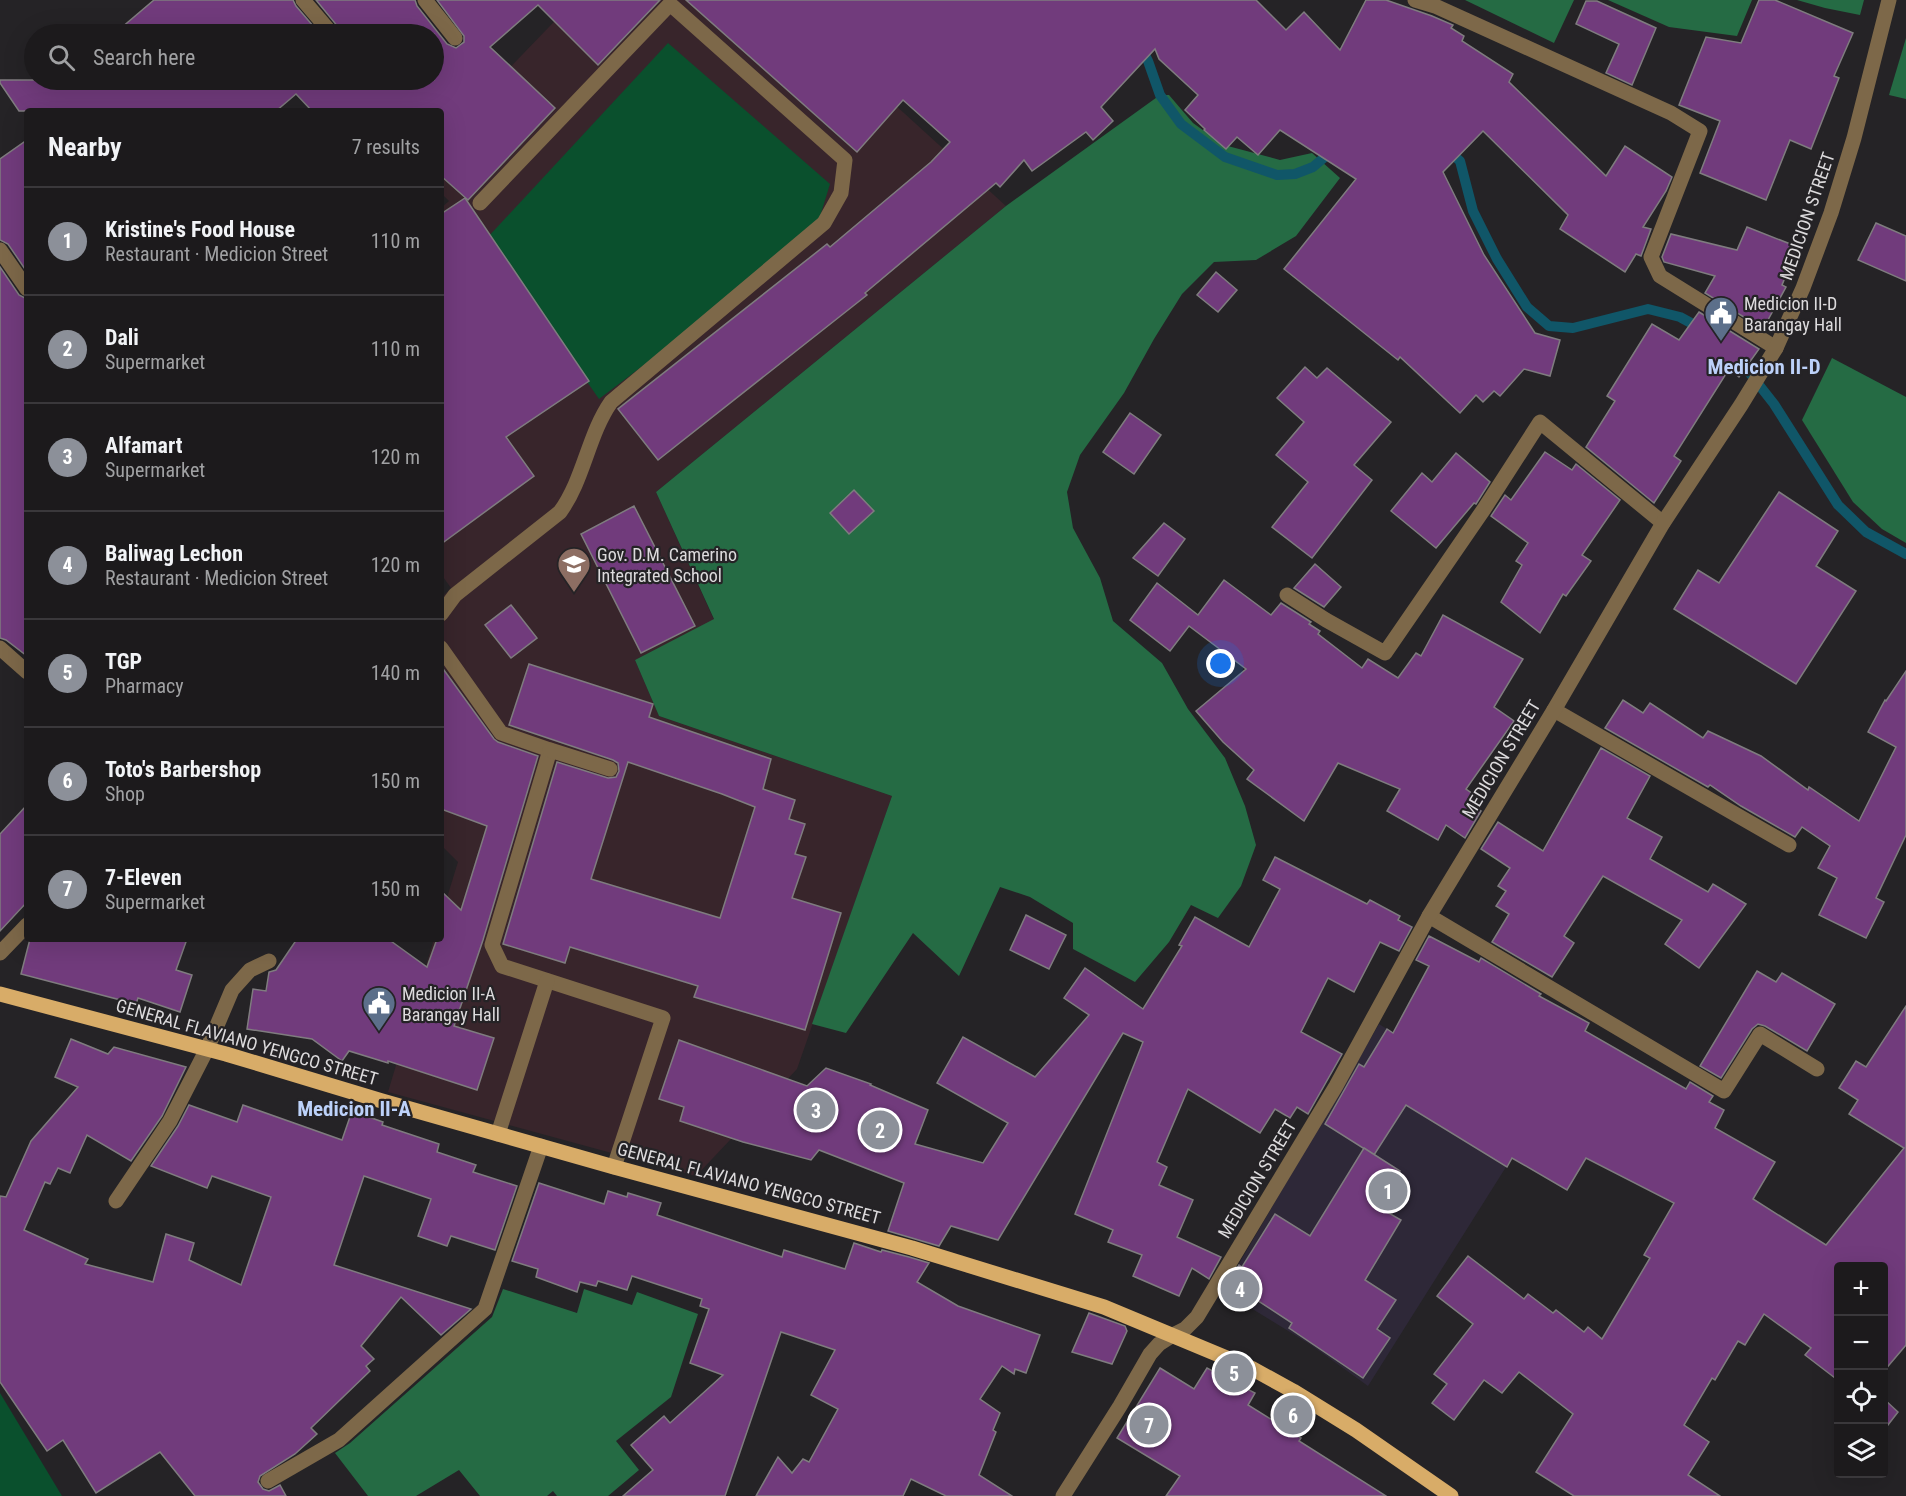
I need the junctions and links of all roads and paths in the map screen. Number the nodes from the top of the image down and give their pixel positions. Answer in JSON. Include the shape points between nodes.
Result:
{"nodes":[{"id":1,"x":303,"y":0,"type":"edge"},
{"id":2,"x":425,"y":0,"type":"edge"},
{"id":3,"x":1415,"y":0,"type":"edge"},
{"id":4,"x":1889,"y":0,"type":"edge"},
{"id":5,"x":323,"y":24,"type":"edge"},
{"id":6,"x":444,"y":24,"type":"edge"},
{"id":7,"x":444,"y":24,"type":"edge"},
{"id":8,"x":455,"y":38,"type":"dead end"},
{"id":9,"x":480,"y":203,"type":"dead end"},
{"id":10,"x":0,"y":250,"type":"edge"},
{"id":11,"x":24,"y":285,"type":"edge"},
{"id":12,"x":1776,"y":348,"type":"junction"},
{"id":13,"x":1663,"y":523,"type":"junction"},
{"id":14,"x":1287,"y":595,"type":"dead end"},
{"id":15,"x":444,"y":610,"type":"edge"},
{"id":16,"x":0,"y":648,"type":"edge"},
{"id":17,"x":444,"y":652,"type":"edge"},
{"id":18,"x":24,"y":669,"type":"edge"},
{"id":19,"x":1554,"y":710,"type":"junction"},
{"id":20,"x":550,"y":750,"type":"junction"},
{"id":21,"x":610,"y":769,"type":"dead end"},
{"id":22,"x":1789,"y":845,"type":"dead end"},
{"id":23,"x":1429,"y":916,"type":"junction"},
{"id":24,"x":24,"y":928,"type":"edge"},
{"id":25,"x":0,"y":953,"type":"edge"},
{"id":26,"x":269,"y":961,"type":"dead end"},
{"id":27,"x":547,"y":981,"type":"junction"},
{"id":28,"x":0,"y":994,"type":"edge"},
{"id":29,"x":207,"y":1049,"type":"junction"},
{"id":30,"x":1817,"y":1069,"type":"dead end"},
{"id":31,"x":498,"y":1134,"type":"junction"},
{"id":32,"x":541,"y":1146,"type":"junction"},
{"id":33,"x":614,"y":1167,"type":"junction"},
{"id":34,"x":116,"y":1201,"type":"dead end"},
{"id":35,"x":1173,"y":1335,"type":"junction"},
{"id":36,"x":268,"y":1481,"type":"dead end"},
{"id":37,"x":1063,"y":1496,"type":"edge"},
{"id":38,"x":1451,"y":1496,"type":"edge"}],
"edges":[{"from":1,"to":5,"type":"street"},
{"from":2,"to":6,"type":"street"},
{"from":3,"to":12,"type":"street","via":[[1671,113],[1700,131],[1651,257],[1660,276]]},
{"from":4,"to":12,"type":"street","name":"MEDICION STREET","via":[[1832,213]]},
{"from":7,"to":8,"type":"street"},
{"from":9,"to":15,"type":"street","via":[[670,4],[845,160],[841,193],[824,223],[611,402],[602,415],[570,498],[560,512],[455,594]]},
{"from":10,"to":11,"type":"street"},
{"from":12,"to":13,"type":"street","name":"MEDICION STREET"},
{"from":13,"to":14,"type":"street","via":[[1540,422],[1384,653]]},
{"from":13,"to":19,"type":"street","name":"MEDICION STREET"},
{"from":16,"to":18,"type":"street"},
{"from":17,"to":20,"type":"street","via":[[501,733]]},
{"from":19,"to":22,"type":"street"},
{"from":19,"to":23,"type":"street","name":"MEDICION STREET"},
{"from":20,"to":21,"type":"street"},
{"from":20,"to":27,"type":"street","via":[[492,945],[502,966]]},
{"from":23,"to":30,"type":"street","via":[[1724,1091],[1760,1034]]},
{"from":23,"to":35,"type":"street","name":"MEDICION STREET","via":[[1336,1086],[1197,1317]]},
{"from":24,"to":25,"type":"street"},
{"from":26,"to":29,"type":"street","via":[[250,970],[232,990]]},
{"from":27,"to":31,"type":"street"},
{"from":27,"to":33,"type":"street","via":[[663,1018]]},
{"from":28,"to":29,"type":"main road","name":"GENERAL FLAVIANO YENGCO STREET"},
{"from":29,"to":31,"type":"main road","name":"GENERAL FLAVIANO YENGCO STREET"},
{"from":29,"to":34,"type":"street","via":[[170,1121]]},
{"from":31,"to":32,"type":"main road","name":"GENERAL FLAVIANO YENGCO STREET"},
{"from":32,"to":33,"type":"main road","name":"GENERAL FLAVIANO YENGCO STREET"},
{"from":32,"to":36,"type":"street","via":[[485,1309],[339,1440]]},
{"from":33,"to":35,"type":"main road","name":"GENERAL FLAVIANO YENGCO STREET","via":[[912,1248],[1104,1307]]},
{"from":35,"to":37,"type":"street","name":"MEDICION STREET","via":[[1150,1354]]},
{"from":35,"to":38,"type":"main road","name":"GENERAL FLAVIANO YENGCO STREET","via":[[1253,1369],[1293,1391]]}]}
